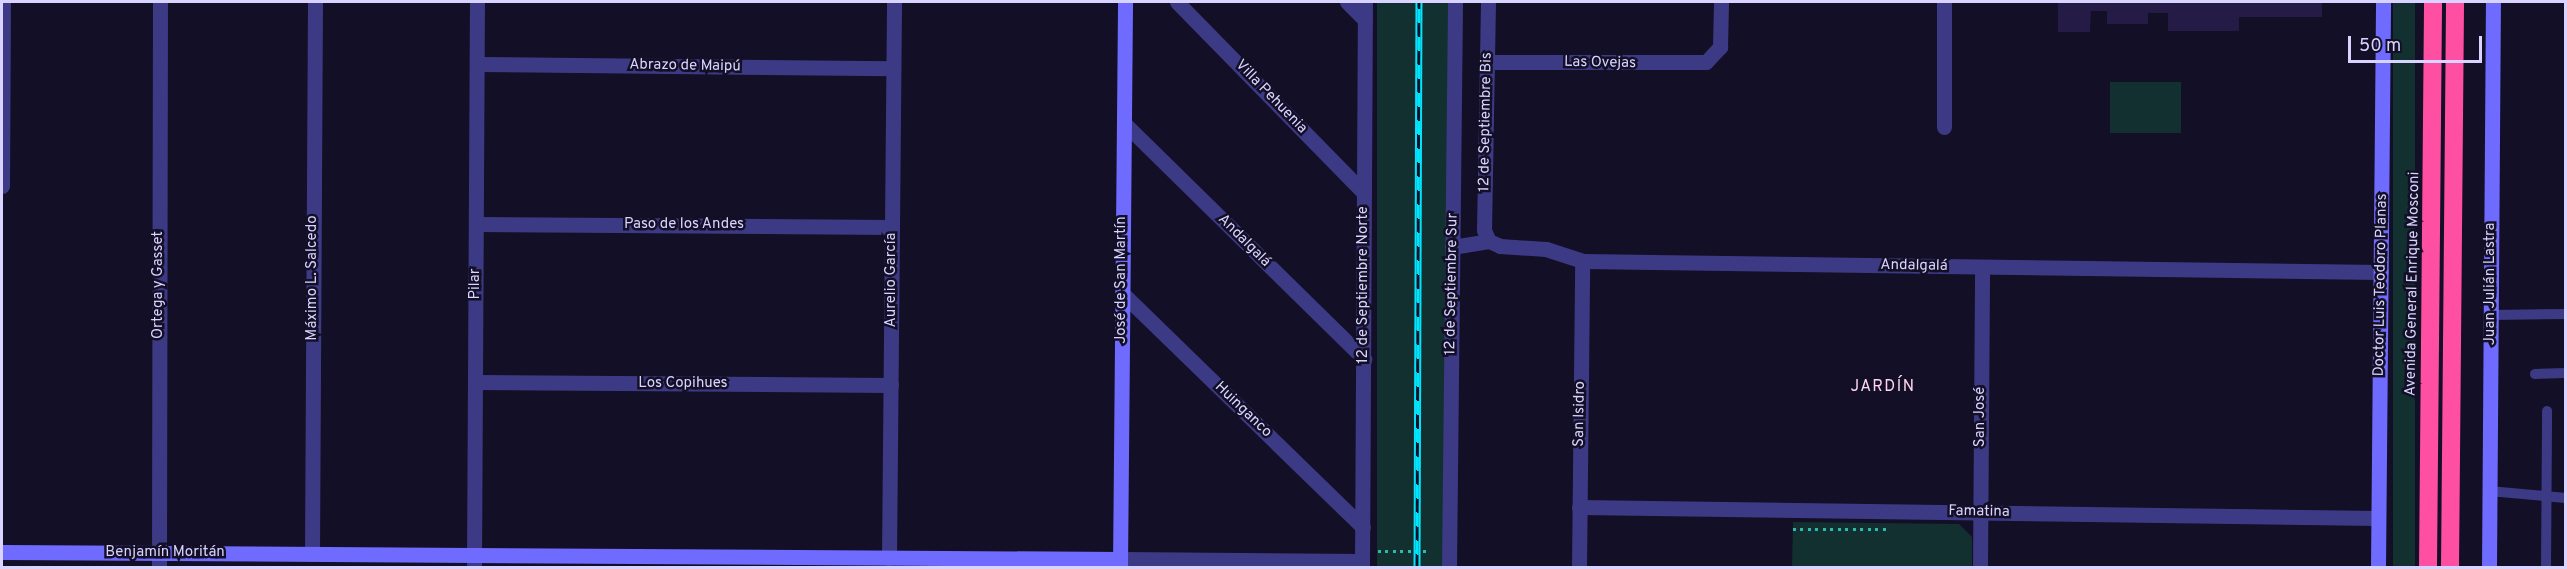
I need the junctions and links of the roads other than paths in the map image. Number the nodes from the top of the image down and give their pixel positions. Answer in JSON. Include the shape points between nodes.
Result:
{"nodes":[{"id":1,"x":3,"y":2,"type":"edge"},
{"id":2,"x":160,"y":2,"type":"edge"},
{"id":3,"x":315,"y":2,"type":"edge"},
{"id":4,"x":477,"y":2,"type":"edge"},
{"id":5,"x":894,"y":2,"type":"edge"},
{"id":6,"x":1125,"y":2,"type":"edge"},
{"id":7,"x":1177,"y":2,"type":"edge"},
{"id":8,"x":1347,"y":2,"type":"edge"},
{"id":9,"x":1365,"y":2,"type":"edge"},
{"id":10,"x":1455,"y":2,"type":"edge"},
{"id":11,"x":1488,"y":2,"type":"edge"},
{"id":12,"x":1721,"y":2,"type":"edge"},
{"id":13,"x":1944,"y":2,"type":"edge"},
{"id":14,"x":2383,"y":2,"type":"edge"},
{"id":15,"x":2433,"y":2,"type":"edge"},
{"id":16,"x":2455,"y":2,"type":"edge"},
{"id":17,"x":2493,"y":2,"type":"edge"},
{"id":18,"x":1365,"y":20,"type":"junction"},
{"id":19,"x":1487,"y":62,"type":"junction"},
{"id":20,"x":477,"y":64,"type":"junction"},
{"id":21,"x":893,"y":68,"type":"junction"},
{"id":22,"x":1124,"y":123,"type":"junction"},
{"id":23,"x":1944,"y":127,"type":"dead end"},
{"id":24,"x":2,"y":186,"type":"edge"},
{"id":25,"x":1365,"y":193,"type":"junction"},
{"id":26,"x":476,"y":224,"type":"junction"},
{"id":27,"x":892,"y":227,"type":"junction"},
{"id":28,"x":1489,"y":241,"type":"junction"},
{"id":29,"x":1452,"y":247,"type":"junction"},
{"id":30,"x":1582,"y":261,"type":"junction"},
{"id":31,"x":1982,"y":267,"type":"junction"},
{"id":32,"x":2381,"y":272,"type":"junction"},
{"id":33,"x":1122,"y":293,"type":"junction"},
{"id":34,"x":2565,"y":314,"type":"edge"},
{"id":35,"x":2491,"y":315,"type":"junction"},
{"id":36,"x":1364,"y":358,"type":"junction"},
{"id":37,"x":2565,"y":373,"type":"edge"},
{"id":38,"x":2535,"y":374,"type":"dead end"},
{"id":39,"x":475,"y":382,"type":"junction"},
{"id":40,"x":891,"y":385,"type":"junction"},
{"id":41,"x":2547,"y":411,"type":"dead end"},
{"id":42,"x":2489,"y":491,"type":"junction"},
{"id":43,"x":2546,"y":497,"type":"junction"},
{"id":44,"x":2565,"y":498,"type":"edge"},
{"id":45,"x":1579,"y":507,"type":"junction"},
{"id":46,"x":1980,"y":512,"type":"junction"},
{"id":47,"x":2378,"y":518,"type":"junction"},
{"id":48,"x":1363,"y":527,"type":"junction"},
{"id":49,"x":2,"y":552,"type":"edge"},
{"id":50,"x":312,"y":554,"type":"junction"},
{"id":51,"x":889,"y":558,"type":"junction"},
{"id":52,"x":159,"y":560,"type":"edge"},
{"id":53,"x":474,"y":561,"type":"edge"},
{"id":54,"x":797,"y":562,"type":"edge"},
{"id":55,"x":1120,"y":563,"type":"edge"},
{"id":56,"x":1248,"y":564,"type":"edge"},
{"id":57,"x":1362,"y":564,"type":"edge"},
{"id":58,"x":1449,"y":567,"type":"edge"},
{"id":59,"x":1579,"y":567,"type":"edge"},
{"id":60,"x":1980,"y":567,"type":"edge"},
{"id":61,"x":2378,"y":567,"type":"edge"},
{"id":62,"x":2428,"y":567,"type":"edge"},
{"id":63,"x":2450,"y":567,"type":"edge"},
{"id":64,"x":2489,"y":567,"type":"edge"},
{"id":65,"x":2546,"y":567,"type":"edge"}],
"edges":[{"from":1,"to":24,"type":"street"},
{"from":2,"to":52,"type":"street","name":"Ortega y Gasset"},
{"from":3,"to":50,"type":"street","name":"Máximo L. Salcedo"},
{"from":4,"to":20,"type":"street","name":"Pilar"},
{"from":5,"to":21,"type":"street","name":"Aurelio García"},
{"from":6,"to":22,"type":"street","name":"José de San Martín"},
{"from":7,"to":25,"type":"street","name":"Villa Pehuenia"},
{"from":8,"to":18,"type":"street"},
{"from":9,"to":18,"type":"street","name":"12 de Septiembre Norte"},
{"from":10,"to":29,"type":"street","name":"12 de Septiembre Sur"},
{"from":11,"to":19,"type":"street","name":"12 de Septiembre Bis"},
{"from":12,"to":19,"type":"street","name":"Las Ovejas","via":[[1719,47],[1712,59],[1695,64]]},
{"from":13,"to":23,"type":"street"},
{"from":14,"to":32,"type":"street","name":"Doctor Luis Teodoro Planas"},
{"from":15,"to":62,"type":"highway","name":"Avenida General Enrique Mosconi"},
{"from":16,"to":63,"type":"highway"},
{"from":17,"to":35,"type":"street","name":"Juan Julián Lastra"},
{"from":18,"to":25,"type":"street","name":"12 de Septiembre Norte"},
{"from":19,"to":28,"type":"street","name":"12 de Septiembre Bis","via":[[1484,230]]},
{"from":20,"to":21,"type":"street","name":"Abrazo de Maipú"},
{"from":20,"to":26,"type":"street","name":"Pilar"},
{"from":21,"to":27,"type":"street","name":"Aurelio García"},
{"from":22,"to":33,"type":"street","name":"José de San Martín"},
{"from":22,"to":36,"type":"street","name":"Andalgalá"},
{"from":25,"to":36,"type":"street","name":"12 de Septiembre Norte"},
{"from":26,"to":27,"type":"street","name":"Paso de los Andes"},
{"from":26,"to":39,"type":"street","name":"Pilar"},
{"from":27,"to":40,"type":"street","name":"Aurelio García"},
{"from":28,"to":29,"type":"street","name":"Andalgalá"},
{"from":28,"to":30,"type":"street","name":"Andalgalá","via":[[1500,246],[1546,249]]},
{"from":29,"to":58,"type":"street","name":"12 de Septiembre Sur"},
{"from":30,"to":31,"type":"street","name":"Andalgalá"},
{"from":30,"to":45,"type":"street","name":"San Isidro"},
{"from":31,"to":32,"type":"street","name":"Andalgalá"},
{"from":31,"to":46,"type":"street","name":"San José"},
{"from":32,"to":47,"type":"street","name":"Doctor Luis Teodoro Planas"},
{"from":33,"to":48,"type":"street","name":"Huinganco"},
{"from":33,"to":55,"type":"street","name":"José de San Martín"},
{"from":34,"to":35,"type":"lane"},
{"from":35,"to":42,"type":"street","name":"Juan Julián Lastra"},
{"from":36,"to":48,"type":"street","name":"12 de Septiembre Norte"},
{"from":37,"to":38,"type":"lane"},
{"from":39,"to":40,"type":"street","name":"Los Copihues"},
{"from":39,"to":53,"type":"street","name":"Pilar"},
{"from":40,"to":51,"type":"street","name":"Aurelio García"},
{"from":41,"to":43,"type":"lane"},
{"from":42,"to":43,"type":"lane"},
{"from":42,"to":64,"type":"street","name":"Juan Julián Lastra"},
{"from":43,"to":44,"type":"lane"},
{"from":43,"to":65,"type":"lane"},
{"from":45,"to":46,"type":"street","name":"Famatina"},
{"from":45,"to":59,"type":"street","name":"San Isidro"},
{"from":46,"to":47,"type":"street","name":"Famatina"},
{"from":46,"to":60,"type":"street","name":"San José"},
{"from":47,"to":61,"type":"street","name":"Doctor Luis Teodoro Planas"},
{"from":48,"to":57,"type":"street","name":"12 de Septiembre Norte"},
{"from":49,"to":52,"type":"street","name":"Benjamín Moritán"},
{"from":50,"to":52,"type":"street","name":"Benjamín Moritán"},
{"from":50,"to":53,"type":"street","name":"Benjamín Moritán"},
{"from":51,"to":54,"type":"street","name":"Benjamín Moritán"},
{"from":51,"to":55,"type":"street","name":"Benjamín Moritán"},
{"from":53,"to":54,"type":"street","name":"Benjamín Moritán"},
{"from":55,"to":56,"type":"street"},
{"from":56,"to":57,"type":"street"}]}
